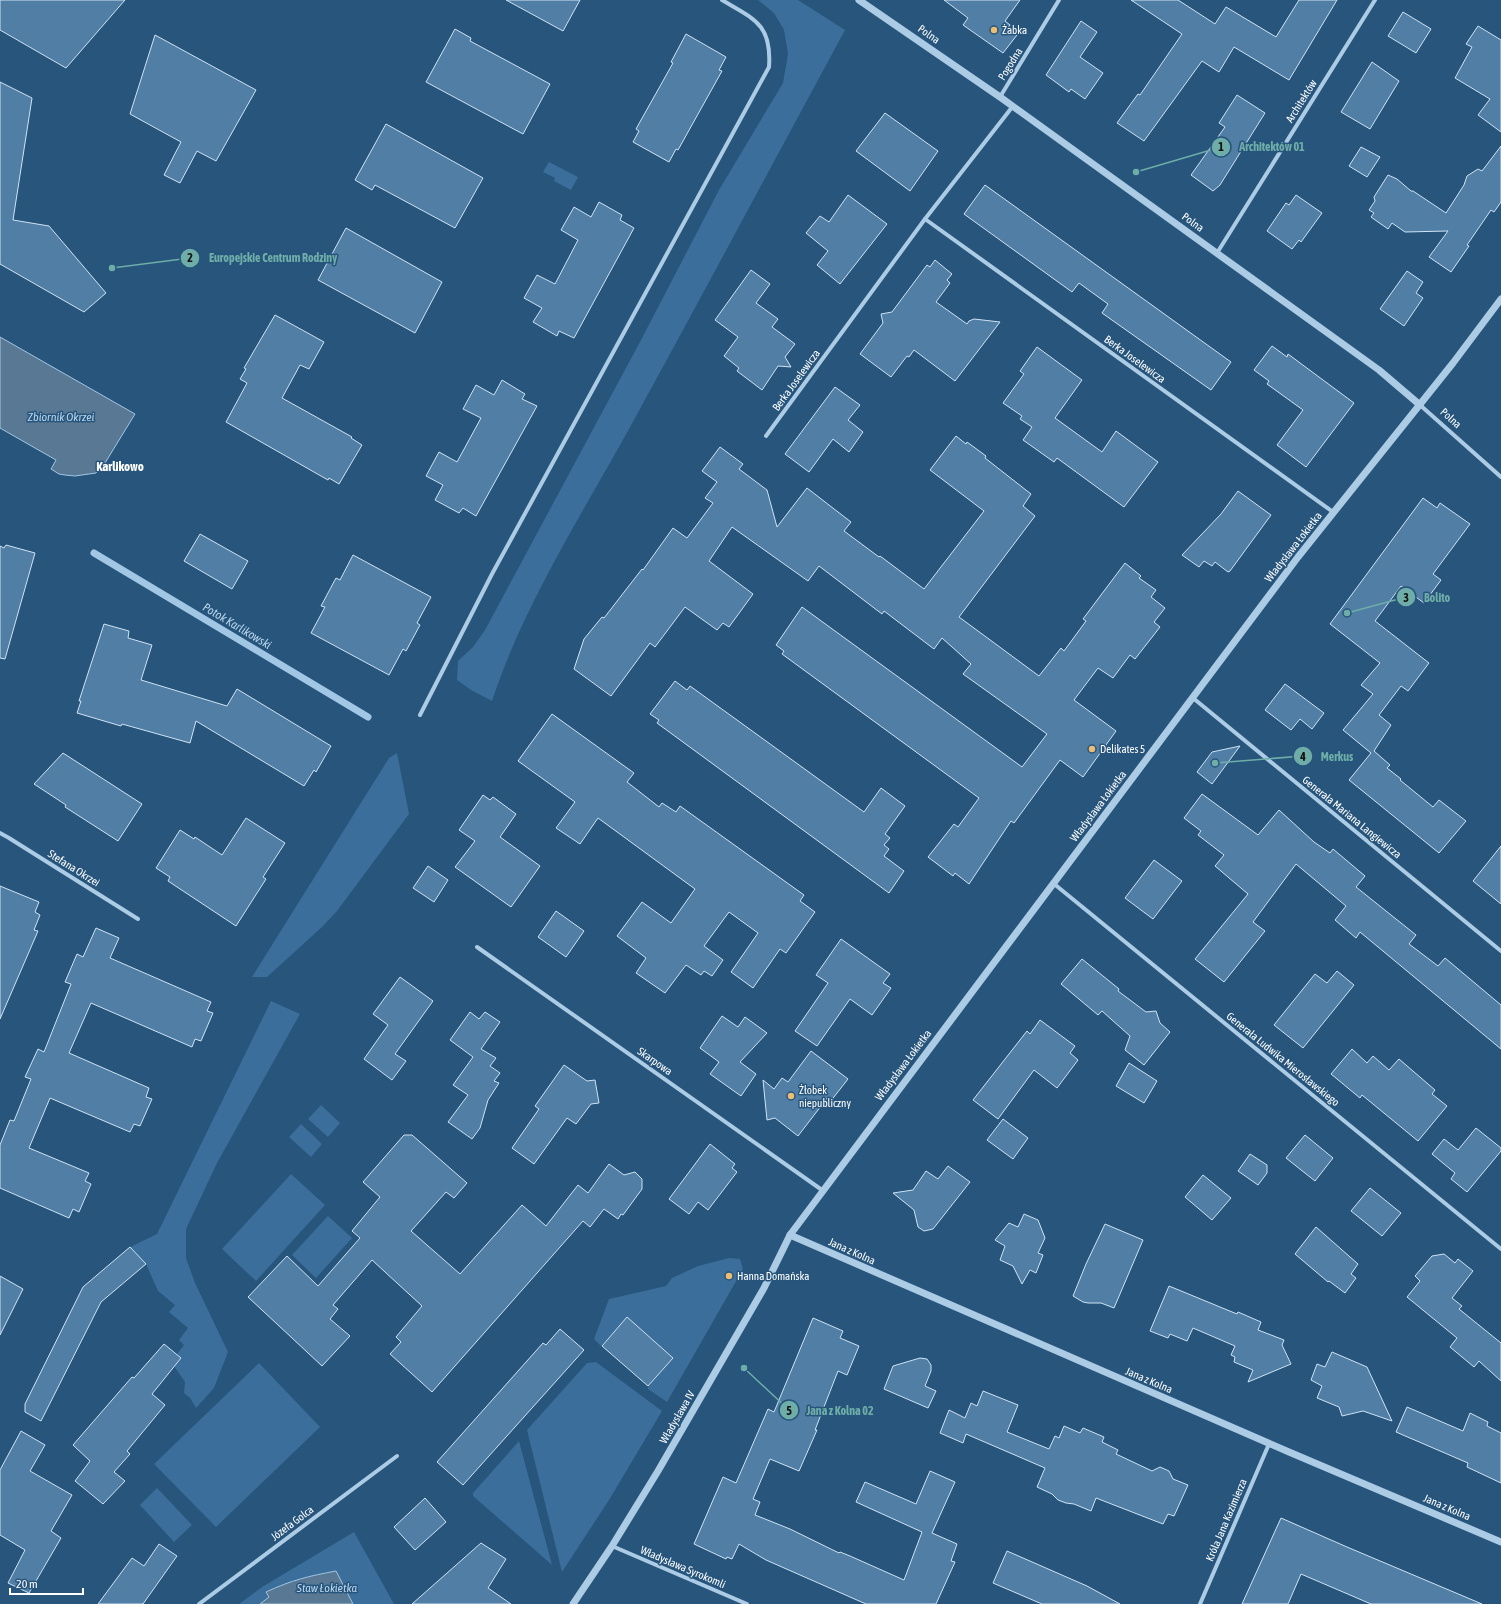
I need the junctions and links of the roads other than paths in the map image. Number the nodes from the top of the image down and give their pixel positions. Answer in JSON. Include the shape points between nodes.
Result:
{"nodes":[{"id":1,"x":722,"y":0,"type":"edge"},
{"id":2,"x":859,"y":0,"type":"edge"},
{"id":3,"x":1059,"y":0,"type":"edge"},
{"id":4,"x":1375,"y":0,"type":"edge"},
{"id":5,"x":1000,"y":97,"type":"junction"},
{"id":6,"x":1013,"y":106,"type":"junction"},
{"id":7,"x":925,"y":219,"type":"junction"},
{"id":8,"x":1217,"y":253,"type":"junction"},
{"id":9,"x":1501,"y":299,"type":"edge"},
{"id":10,"x":1420,"y":405,"type":"junction"},
{"id":11,"x":766,"y":436,"type":"dead end"},
{"id":12,"x":1501,"y":477,"type":"edge"},
{"id":13,"x":1334,"y":512,"type":"junction"},
{"id":14,"x":1192,"y":698,"type":"junction"},
{"id":15,"x":420,"y":715,"type":"dead end"},
{"id":16,"x":0,"y":833,"type":"edge"},
{"id":17,"x":1053,"y":884,"type":"junction"},
{"id":18,"x":138,"y":919,"type":"dead end"},
{"id":19,"x":477,"y":946,"type":"dead end"},
{"id":20,"x":1501,"y":951,"type":"edge"},
{"id":21,"x":822,"y":1190,"type":"junction"},
{"id":22,"x":790,"y":1235,"type":"junction"},
{"id":23,"x":1501,"y":1249,"type":"edge"},
{"id":24,"x":1269,"y":1444,"type":"junction"},
{"id":25,"x":397,"y":1456,"type":"dead end"},
{"id":26,"x":1501,"y":1542,"type":"edge"},
{"id":27,"x":612,"y":1546,"type":"junction"},
{"id":28,"x":199,"y":1604,"type":"edge"},
{"id":29,"x":574,"y":1604,"type":"edge"},
{"id":30,"x":747,"y":1604,"type":"edge"},
{"id":31,"x":1200,"y":1604,"type":"edge"}],
"edges":[{"from":1,"to":15,"type":"street","via":[[758,23],[770,49],[769,67],[492,574]]},
{"from":2,"to":5,"type":"street","name":"Polna"},
{"from":3,"to":5,"type":"street","name":"Pogodna"},
{"from":4,"to":8,"type":"street","name":"Architektów"},
{"from":5,"to":6,"type":"street","name":"Polna"},
{"from":6,"to":7,"type":"street","name":"Berka Joselewicza"},
{"from":6,"to":8,"type":"street","name":"Polna"},
{"from":7,"to":11,"type":"street","name":"Berka Joselewicza"},
{"from":7,"to":13,"type":"street","name":"Berka Joselewicza"},
{"from":8,"to":10,"type":"street","name":"Polna","via":[[1380,370]]},
{"from":9,"to":10,"type":"street","name":"Władysława Łokietka"},
{"from":10,"to":12,"type":"street","name":"Polna"},
{"from":10,"to":13,"type":"street","name":"Władysława Łokietka"},
{"from":13,"to":14,"type":"street","name":"Władysława Łokietka"},
{"from":14,"to":17,"type":"street","name":"Władysława Łokietka"},
{"from":14,"to":20,"type":"street","name":"Generała Mariana Langiewicza"},
{"from":16,"to":18,"type":"street","name":"Stefana Okrzei"},
{"from":17,"to":21,"type":"street","name":"Władysława Łokietka"},
{"from":17,"to":23,"type":"street","name":"Generała Ludwika Mierosławskiego"},
{"from":19,"to":21,"type":"street","name":"Skarpowa"},
{"from":21,"to":22,"type":"street","name":"Władysława Łokietka"},
{"from":22,"to":24,"type":"street","name":"Jana z Kolna"},
{"from":22,"to":27,"type":"street","name":"Władysława IV","via":[[761,1294]]},
{"from":24,"to":26,"type":"street","name":"Jana z Kolna"},
{"from":24,"to":31,"type":"street","name":"Króla Jana Kazimierza"},
{"from":25,"to":28,"type":"street","name":"Józefa Golca"},
{"from":27,"to":29,"type":"street","name":"Władysława IV"},
{"from":27,"to":30,"type":"street","name":"Władysława Syrokomli"}]}
